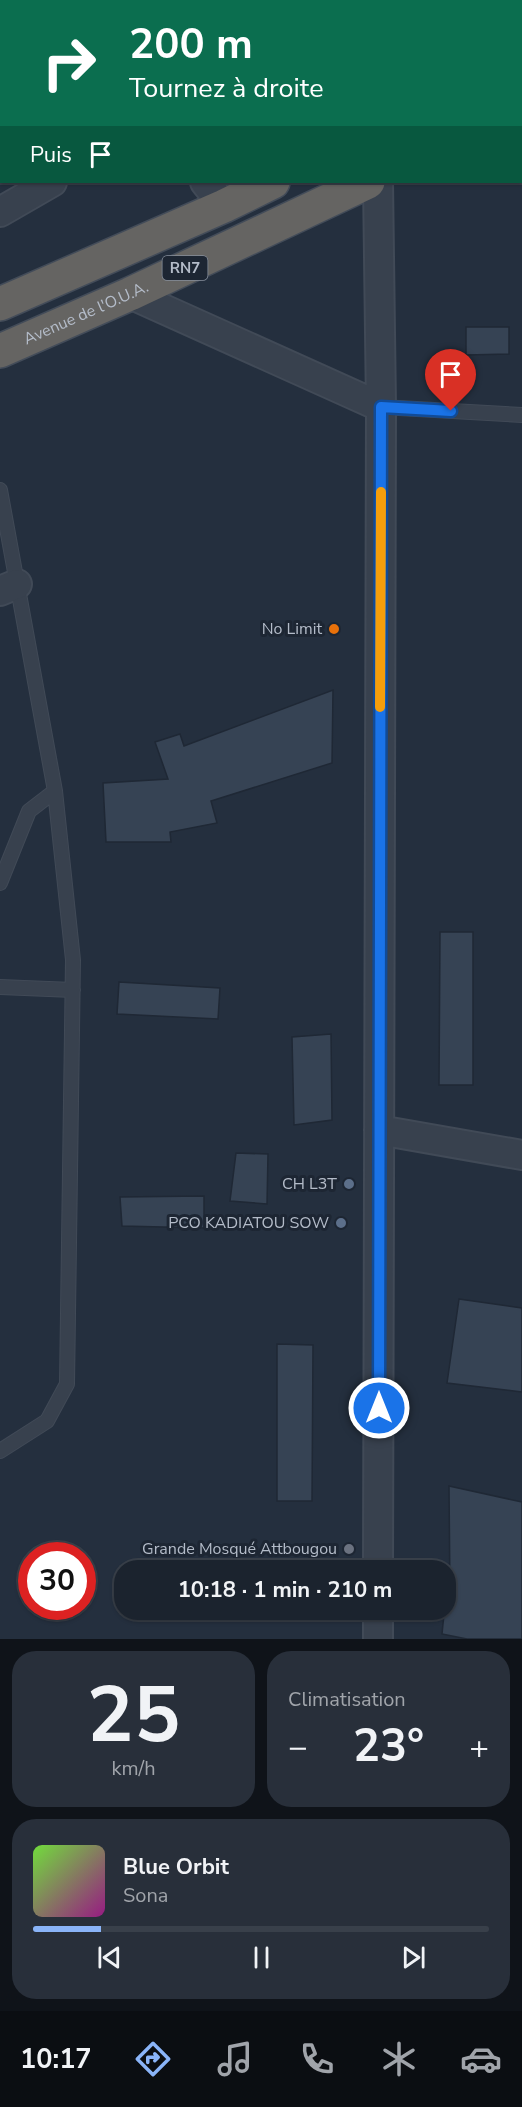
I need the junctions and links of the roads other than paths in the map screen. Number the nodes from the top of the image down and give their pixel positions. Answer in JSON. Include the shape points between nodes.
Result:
{"nodes":[{"id":1,"x":50,"y":183,"type":"edge"},
{"id":2,"x":268,"y":183,"type":"edge"},
{"id":3,"x":366,"y":183,"type":"edge"},
{"id":4,"x":378,"y":183,"type":"edge"},
{"id":5,"x":214,"y":194,"type":"edge"},
{"id":6,"x":0,"y":212,"type":"edge"},
{"id":7,"x":130,"y":294,"type":"junction"},
{"id":8,"x":0,"y":304,"type":"edge"},
{"id":9,"x":0,"y":351,"type":"edge"},
{"id":10,"x":381,"y":407,"type":"junction"},
{"id":11,"x":522,"y":415,"type":"edge"},
{"id":12,"x":0,"y":490,"type":"edge"},
{"id":13,"x":8,"y":587,"type":"edge"},
{"id":14,"x":55,"y":791,"type":"junction"},
{"id":15,"x":0,"y":883,"type":"edge"},
{"id":16,"x":0,"y":987,"type":"edge"},
{"id":17,"x":73,"y":990,"type":"junction"},
{"id":18,"x":379,"y":1130,"type":"junction"},
{"id":19,"x":522,"y":1155,"type":"edge"},
{"id":20,"x":0,"y":1450,"type":"edge"},
{"id":21,"x":378,"y":1560,"type":"edge"},
{"id":22,"x":378,"y":1620,"type":"edge"},
{"id":23,"x":378,"y":1639,"type":"edge"}],
"edges":[{"from":1,"to":6,"type":"street"},
{"from":2,"to":5,"type":"highway","number":"RN7"},
{"from":3,"to":7,"type":"highway","name":"Avenue de l'O.U.A.","number":"RN7"},
{"from":4,"to":10,"type":"street"},
{"from":5,"to":8,"type":"highway","number":"RN7"},
{"from":7,"to":9,"type":"highway","name":"Avenue de l'O.U.A.","number":"RN7"},
{"from":7,"to":10,"type":"street"},
{"from":10,"to":11,"type":"lane"},
{"from":10,"to":18,"type":"street"},
{"from":12,"to":13,"type":"lane"},
{"from":13,"to":14,"type":"lane"},
{"from":14,"to":15,"type":"lane","via":[[29,811]]},
{"from":14,"to":17,"type":"lane","via":[[74,960]]},
{"from":16,"to":17,"type":"lane"},
{"from":17,"to":20,"type":"lane","via":[[67,1384],[47,1420]]},
{"from":18,"to":19,"type":"street"},
{"from":18,"to":21,"type":"street"},
{"from":22,"to":23,"type":"street"}]}
